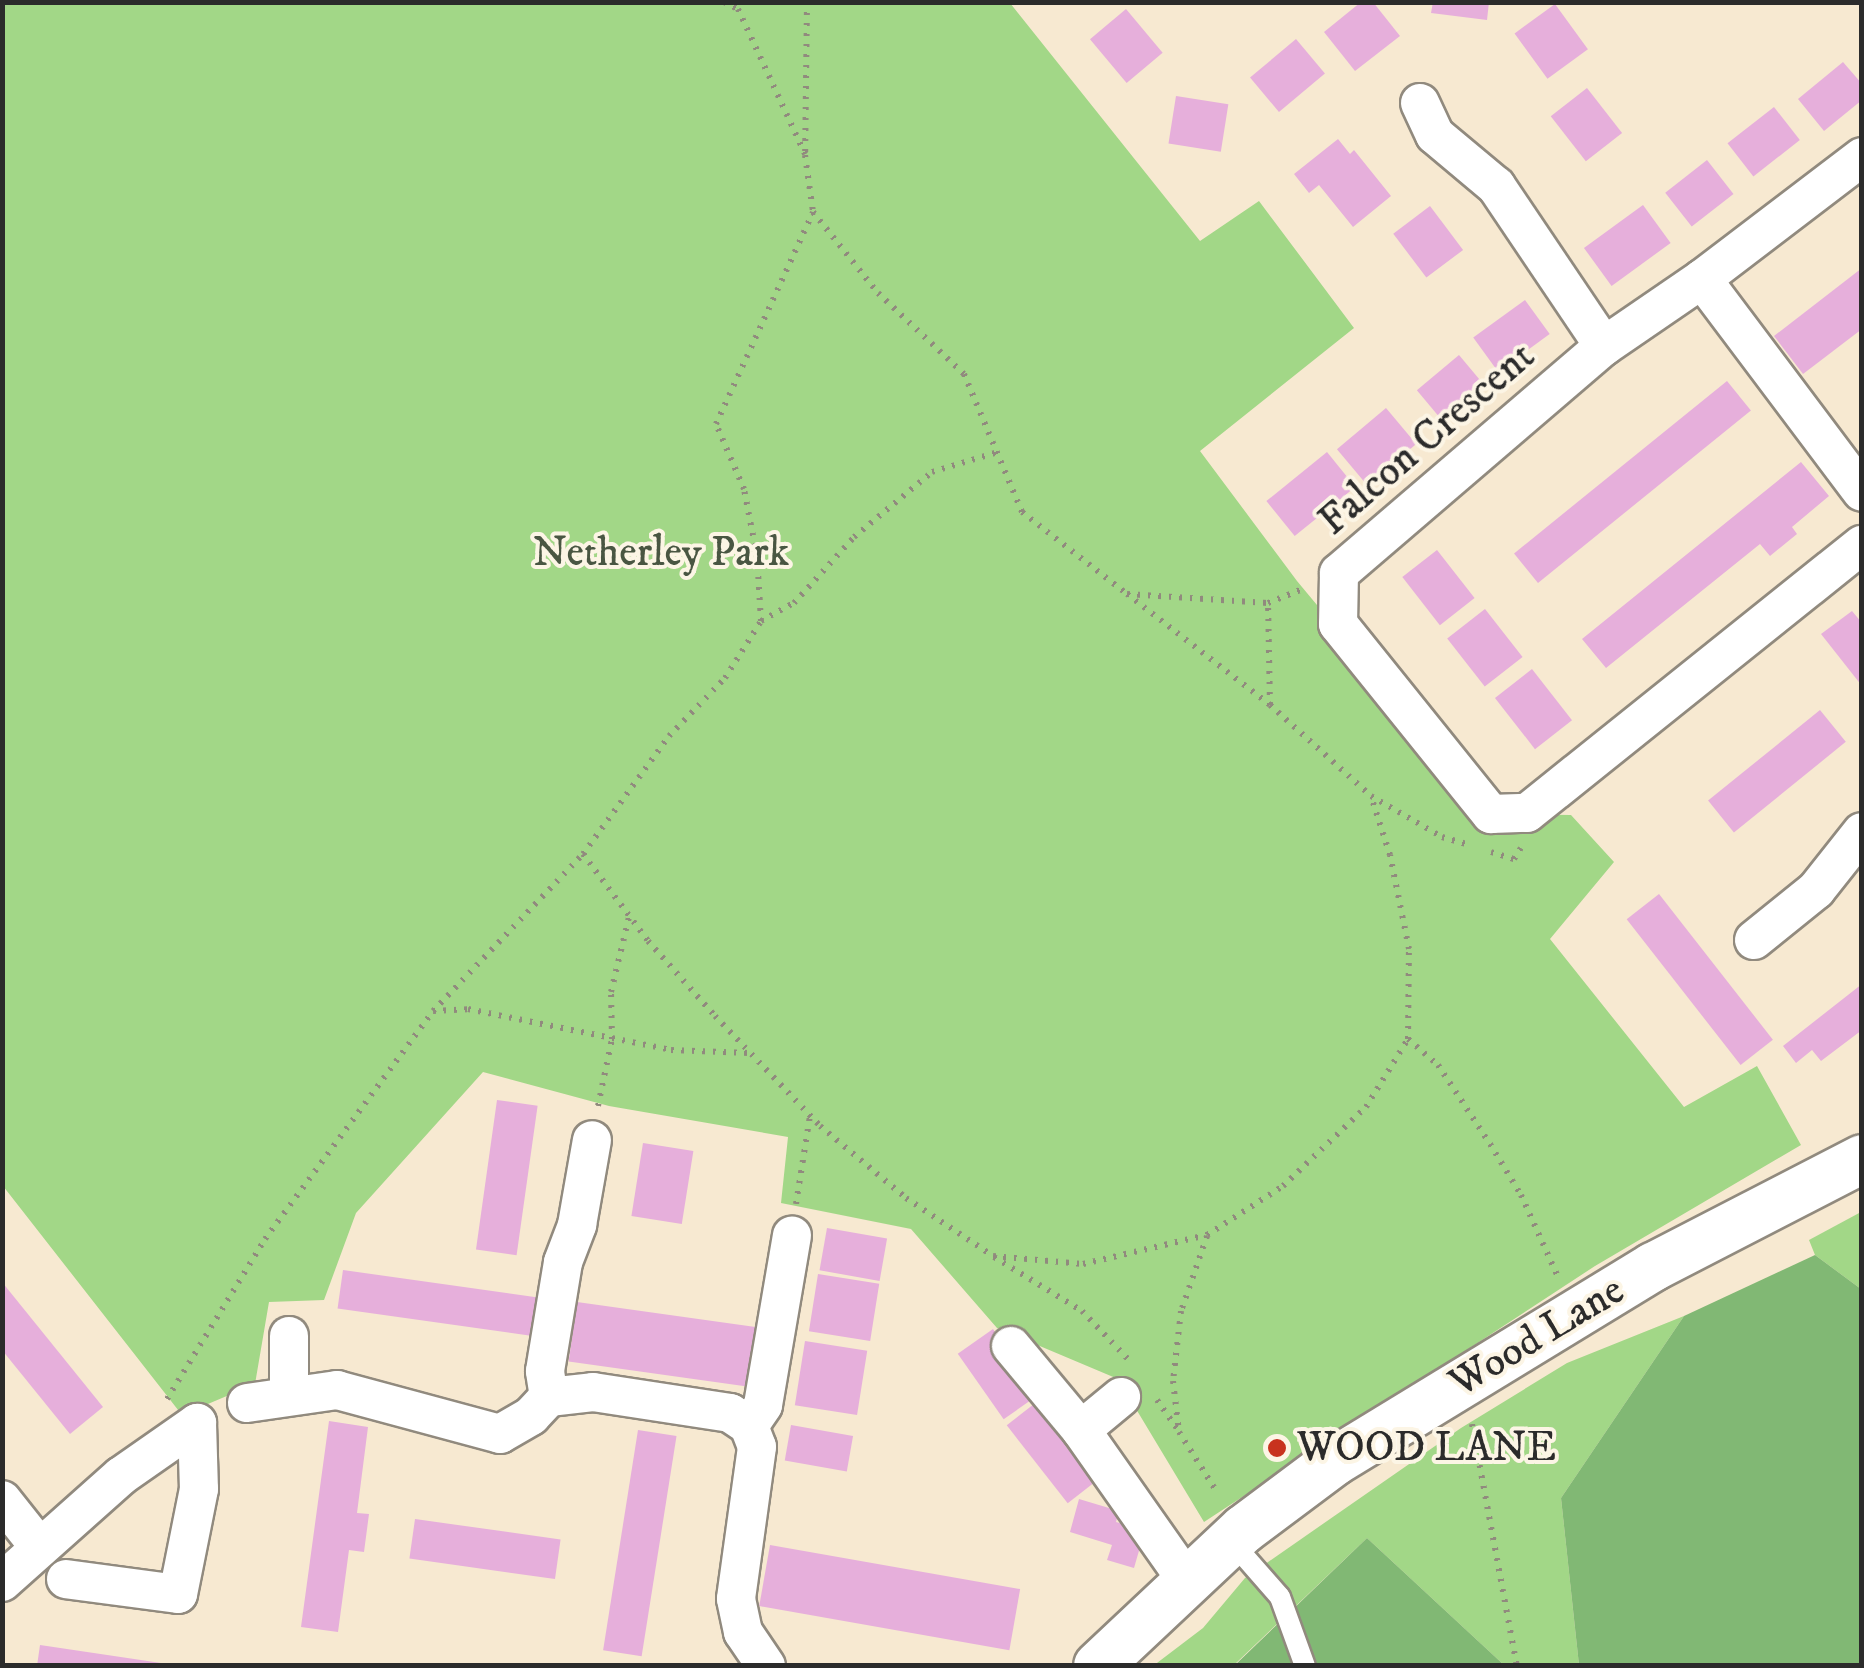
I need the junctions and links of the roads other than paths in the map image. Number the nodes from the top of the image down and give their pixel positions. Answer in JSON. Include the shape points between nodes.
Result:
{"nodes":[{"id":1,"x":1420,"y":103,"type":"dead end"},
{"id":2,"x":1862,"y":157,"type":"edge"},
{"id":3,"x":1702,"y":279,"type":"junction"},
{"id":4,"x":1604,"y":346,"type":"junction"},
{"id":5,"x":1862,"y":492,"type":"edge"},
{"id":6,"x":1862,"y":546,"type":"edge"},
{"id":7,"x":1862,"y":832,"type":"edge"},
{"id":8,"x":1754,"y":940,"type":"dead end"},
{"id":9,"x":592,"y":1140,"type":"road end"},
{"id":10,"x":1862,"y":1159,"type":"edge"},
{"id":11,"x":792,"y":1235,"type":"road end"},
{"id":12,"x":289,"y":1336,"type":"dead end"},
{"id":13,"x":1011,"y":1346,"type":"dead end"},
{"id":14,"x":1136,"y":1386,"type":"road end"},
{"id":15,"x":289,"y":1395,"type":"junction"},
{"id":16,"x":549,"y":1397,"type":"junction"},
{"id":17,"x":247,"y":1403,"type":"dead end"},
{"id":18,"x":749,"y":1426,"type":"junction"},
{"id":19,"x":1082,"y":1430,"type":"junction"},
{"id":20,"x":2,"y":1500,"type":"edge"},
{"id":21,"x":1232,"y":1542,"type":"junction"},
{"id":22,"x":40,"y":1548,"type":"junction"},
{"id":23,"x":66,"y":1579,"type":"dead end"},
{"id":24,"x":1186,"y":1581,"type":"junction"},
{"id":25,"x":2,"y":1582,"type":"edge"},
{"id":26,"x":760,"y":1663,"type":"edge"},
{"id":27,"x":1098,"y":1666,"type":"edge"},
{"id":28,"x":1305,"y":1666,"type":"edge"}],
"edges":[{"from":1,"to":4,"type":"street","via":[[1435,134],[1496,186]]},
{"from":2,"to":3,"type":"street","name":"Falcon Crescent"},
{"from":3,"to":4,"type":"street","name":"Falcon Crescent"},
{"from":3,"to":5,"type":"street"},
{"from":4,"to":6,"type":"street","name":"Falcon Crescent","via":[[1339,573],[1338,624],[1491,814],[1528,813]]},
{"from":7,"to":8,"type":"street","via":[[1816,890]]},
{"from":9,"to":16,"type":"street","via":[[551,1334]]},
{"from":10,"to":21,"type":"street","name":"Wood Lane","via":[[1653,1267],[1452,1388],[1335,1461]]},
{"from":11,"to":18,"type":"street","via":[[762,1405]]},
{"from":12,"to":15,"type":"street"},
{"from":13,"to":19,"type":"street"},
{"from":14,"to":19,"type":"street"},
{"from":15,"to":16,"type":"street","via":[[337,1390],[500,1434]]},
{"from":15,"to":17,"type":"street"},
{"from":16,"to":18,"type":"street","via":[[612,1395],[730,1412]]},
{"from":18,"to":26,"type":"street","via":[[757,1448],[736,1599],[742,1632]]},
{"from":19,"to":24,"type":"street"},
{"from":20,"to":22,"type":"street"},
{"from":21,"to":24,"type":"street","name":"Wood Lane"},
{"from":21,"to":28,"type":"lane","via":[[1280,1597]]},
{"from":22,"to":23,"type":"street","via":[[121,1476],[198,1423],[200,1489],[178,1594]]},
{"from":22,"to":25,"type":"street"},
{"from":24,"to":27,"type":"street","name":"Wood Lane"}]}
